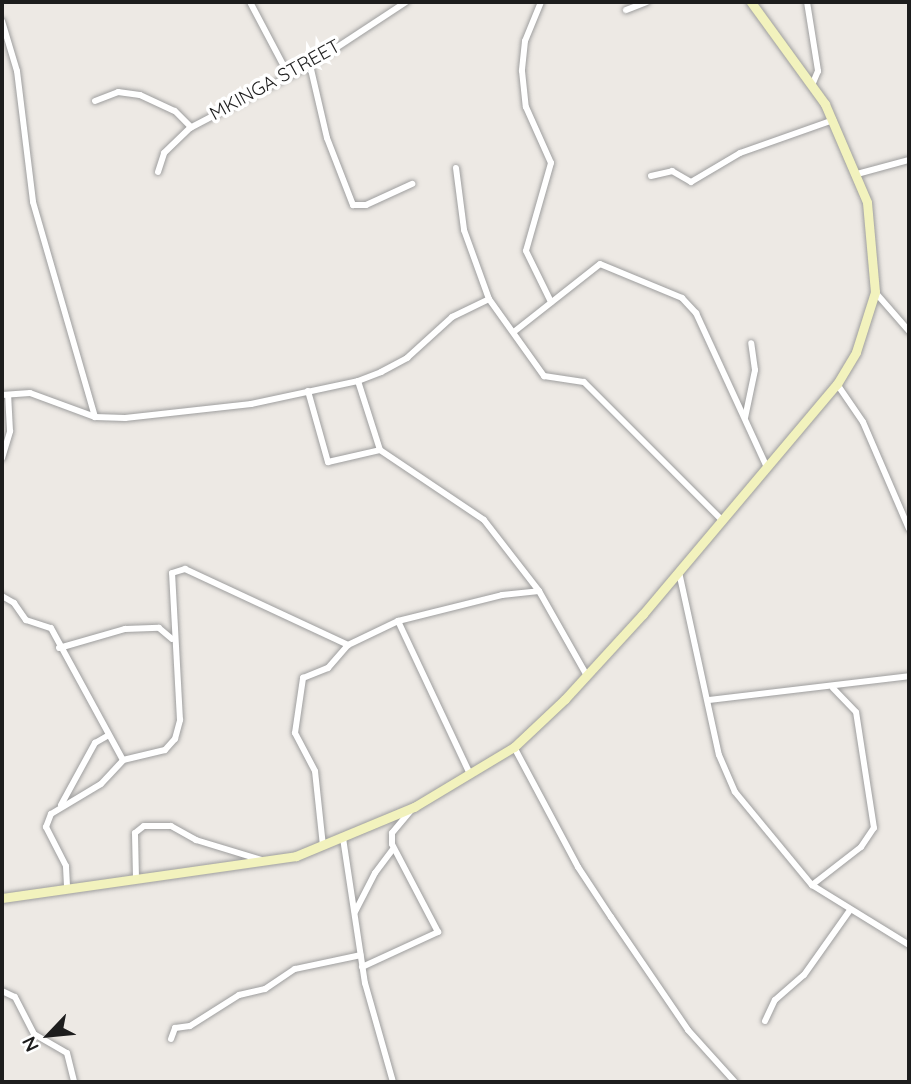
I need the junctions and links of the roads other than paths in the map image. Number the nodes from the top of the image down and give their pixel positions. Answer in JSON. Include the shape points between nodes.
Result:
{"nodes":[{"id":1,"x":250,"y":2,"type":"edge"},
{"id":2,"x":406,"y":2,"type":"edge"},
{"id":3,"x":541,"y":2,"type":"edge"},
{"id":4,"x":648,"y":2,"type":"edge"},
{"id":5,"x":751,"y":2,"type":"edge"},
{"id":6,"x":807,"y":2,"type":"edge"},
{"id":7,"x":626,"y":10,"type":"dead end"},
{"id":8,"x":2,"y":21,"type":"edge"},
{"id":9,"x":310,"y":65,"type":"junction"},
{"id":10,"x":288,"y":74,"type":"junction"},
{"id":11,"x":813,"y":83,"type":"junction"},
{"id":12,"x":95,"y":100,"type":"dead end"},
{"id":13,"x":833,"y":120,"type":"junction"},
{"id":14,"x":191,"y":127,"type":"junction"},
{"id":15,"x":909,"y":160,"type":"edge"},
{"id":16,"x":456,"y":168,"type":"dead end"},
{"id":17,"x":158,"y":172,"type":"dead end"},
{"id":18,"x":857,"y":174,"type":"junction"},
{"id":19,"x":651,"y":176,"type":"dead end"},
{"id":20,"x":412,"y":184,"type":"dead end"},
{"id":21,"x":875,"y":292,"type":"junction"},
{"id":22,"x":489,"y":299,"type":"junction"},
{"id":23,"x":551,"y":302,"type":"junction"},
{"id":24,"x":515,"y":331,"type":"junction"},
{"id":25,"x":909,"y":332,"type":"edge"},
{"id":26,"x":751,"y":343,"type":"dead end"},
{"id":27,"x":358,"y":382,"type":"junction"},
{"id":28,"x":837,"y":384,"type":"junction"},
{"id":29,"x":309,"y":391,"type":"junction"},
{"id":30,"x":5,"y":395,"type":"edge"},
{"id":31,"x":95,"y":417,"type":"junction"},
{"id":32,"x":744,"y":420,"type":"junction"},
{"id":33,"x":380,"y":450,"type":"junction"},
{"id":34,"x":2,"y":458,"type":"edge"},
{"id":35,"x":766,"y":464,"type":"junction"},
{"id":36,"x":720,"y":518,"type":"junction"},
{"id":37,"x":909,"y":528,"type":"edge"},
{"id":38,"x":679,"y":572,"type":"junction"},
{"id":39,"x":539,"y":591,"type":"junction"},
{"id":40,"x":2,"y":596,"type":"edge"},
{"id":41,"x":398,"y":621,"type":"junction"},
{"id":42,"x":173,"y":641,"type":"junction"},
{"id":43,"x":348,"y":645,"type":"junction"},
{"id":44,"x":59,"y":648,"type":"junction"},
{"id":45,"x":587,"y":676,"type":"junction"},
{"id":46,"x":909,"y":676,"type":"edge"},
{"id":47,"x":834,"y":688,"type":"junction"},
{"id":48,"x":709,"y":700,"type":"junction"},
{"id":49,"x":107,"y":736,"type":"junction"},
{"id":50,"x":514,"y":747,"type":"junction"},
{"id":51,"x":123,"y":761,"type":"junction"},
{"id":52,"x":470,"y":774,"type":"junction"},
{"id":53,"x":60,"y":807,"type":"junction"},
{"id":54,"x":414,"y":807,"type":"junction"},
{"id":55,"x":343,"y":838,"type":"junction"},
{"id":56,"x":323,"y":846,"type":"junction"},
{"id":57,"x":393,"y":849,"type":"junction"},
{"id":58,"x":270,"y":863,"type":"junction"},
{"id":59,"x":136,"y":878,"type":"junction"},
{"id":60,"x":812,"y":885,"type":"junction"},
{"id":61,"x":66,"y":886,"type":"junction"},
{"id":62,"x":2,"y":898,"type":"edge"},
{"id":63,"x":850,"y":910,"type":"junction"},
{"id":64,"x":355,"y":912,"type":"junction"},
{"id":65,"x":909,"y":945,"type":"edge"},
{"id":66,"x":361,"y":955,"type":"junction"},
{"id":67,"x":362,"y":967,"type":"junction"},
{"id":68,"x":2,"y":990,"type":"edge"},
{"id":69,"x":765,"y":1021,"type":"dead end"},
{"id":70,"x":170,"y":1038,"type":"dead end"},
{"id":71,"x":74,"y":1082,"type":"edge"},
{"id":72,"x":393,"y":1082,"type":"edge"},
{"id":73,"x":735,"y":1082,"type":"edge"}],
"edges":[{"from":1,"to":10,"type":"street"},
{"from":2,"to":9,"type":"street","name":"MKINGA STREET"},
{"from":3,"to":23,"type":"street","via":[[525,41],[522,71],[526,107],[551,163],[526,251]]},
{"from":4,"to":7,"type":"street"},
{"from":5,"to":11,"type":"street"},
{"from":6,"to":11,"type":"street","via":[[818,71]]},
{"from":8,"to":31,"type":"street","via":[[17,71],[33,202]]},
{"from":9,"to":10,"type":"street","name":"MKINGA STREET"},
{"from":9,"to":20,"type":"street","via":[[327,138],[353,205],[366,205]]},
{"from":10,"to":14,"type":"street","name":"MKINGA STREET"},
{"from":11,"to":13,"type":"street"},
{"from":12,"to":14,"type":"street","via":[[118,92],[140,94],[175,111]]},
{"from":13,"to":18,"type":"street"},
{"from":13,"to":19,"type":"street","via":[[740,153],[691,182],[672,171]]},
{"from":14,"to":17,"type":"street","name":"MKINGA STREET","via":[[164,153]]},
{"from":15,"to":18,"type":"street"},
{"from":16,"to":22,"type":"street","via":[[464,230]]},
{"from":18,"to":21,"type":"street","via":[[875,250]]},
{"from":21,"to":25,"type":"street"},
{"from":21,"to":28,"type":"street","via":[[856,352]]},
{"from":22,"to":24,"type":"street"},
{"from":22,"to":27,"type":"street","via":[[452,317],[407,358]]},
{"from":23,"to":24,"type":"street"},
{"from":23,"to":32,"type":"street","via":[[600,264],[682,298],[696,313]]},
{"from":24,"to":36,"type":"street","via":[[544,376],[584,382]]},
{"from":26,"to":32,"type":"street","via":[[755,370]]},
{"from":27,"to":29,"type":"street"},
{"from":27,"to":33,"type":"street"},
{"from":28,"to":35,"type":"street"},
{"from":28,"to":37,"type":"street","via":[[863,422]]},
{"from":29,"to":31,"type":"street","via":[[251,404]]},
{"from":29,"to":33,"type":"street","via":[[328,462]]},
{"from":30,"to":31,"type":"street","via":[[30,393]]},
{"from":30,"to":34,"type":"street","via":[[10,431]]},
{"from":32,"to":35,"type":"street"},
{"from":33,"to":39,"type":"street","via":[[470,508]]},
{"from":35,"to":36,"type":"street"},
{"from":36,"to":38,"type":"street"},
{"from":38,"to":45,"type":"street"},
{"from":38,"to":48,"type":"street"},
{"from":39,"to":41,"type":"street","via":[[502,594]]},
{"from":39,"to":45,"type":"street"},
{"from":40,"to":44,"type":"street","via":[[14,603],[26,620],[51,628]]},
{"from":41,"to":43,"type":"street"},
{"from":41,"to":52,"type":"street"},
{"from":42,"to":43,"type":"street","via":[[170,579],[172,573],[185,569]]},
{"from":42,"to":44,"type":"street","via":[[167,631],[152,627],[107,631]]},
{"from":42,"to":51,"type":"street","via":[[180,719],[175,739],[165,750]]},
{"from":43,"to":56,"type":"street","via":[[328,668],[303,678],[295,733],[315,771]]},
{"from":44,"to":49,"type":"street"},
{"from":45,"to":50,"type":"street"},
{"from":46,"to":47,"type":"street"},
{"from":47,"to":48,"type":"street"},
{"from":47,"to":60,"type":"street","via":[[856,712],[874,828],[861,847]]},
{"from":48,"to":60,"type":"street","via":[[719,755],[735,792]]},
{"from":49,"to":51,"type":"street"},
{"from":49,"to":53,"type":"street","via":[[95,743]]},
{"from":50,"to":52,"type":"street"},
{"from":50,"to":73,"type":"street","via":[[578,867],[688,1030]]},
{"from":51,"to":53,"type":"street","via":[[101,784]]},
{"from":52,"to":54,"type":"street"},
{"from":53,"to":61,"type":"street","via":[[47,819],[46,827],[66,866]]},
{"from":54,"to":55,"type":"street"},
{"from":54,"to":57,"type":"street","via":[[392,833]]},
{"from":55,"to":56,"type":"street"},
{"from":55,"to":64,"type":"street"},
{"from":56,"to":58,"type":"street"},
{"from":57,"to":64,"type":"street"},
{"from":57,"to":67,"type":"street","via":[[438,932]]},
{"from":58,"to":59,"type":"street"},
{"from":58,"to":59,"type":"street","via":[[196,840],[171,826],[144,826],[135,833]]},
{"from":59,"to":61,"type":"street"},
{"from":60,"to":63,"type":"street"},
{"from":61,"to":62,"type":"street"},
{"from":63,"to":65,"type":"street"},
{"from":63,"to":69,"type":"street","via":[[804,975],[775,1000]]},
{"from":64,"to":66,"type":"street"},
{"from":66,"to":67,"type":"street"},
{"from":66,"to":70,"type":"street","via":[[295,969],[265,989],[239,995],[190,1026],[175,1028]]},
{"from":67,"to":72,"type":"street"},
{"from":68,"to":71,"type":"street","via":[[15,997],[34,1034],[67,1053]]}]}
